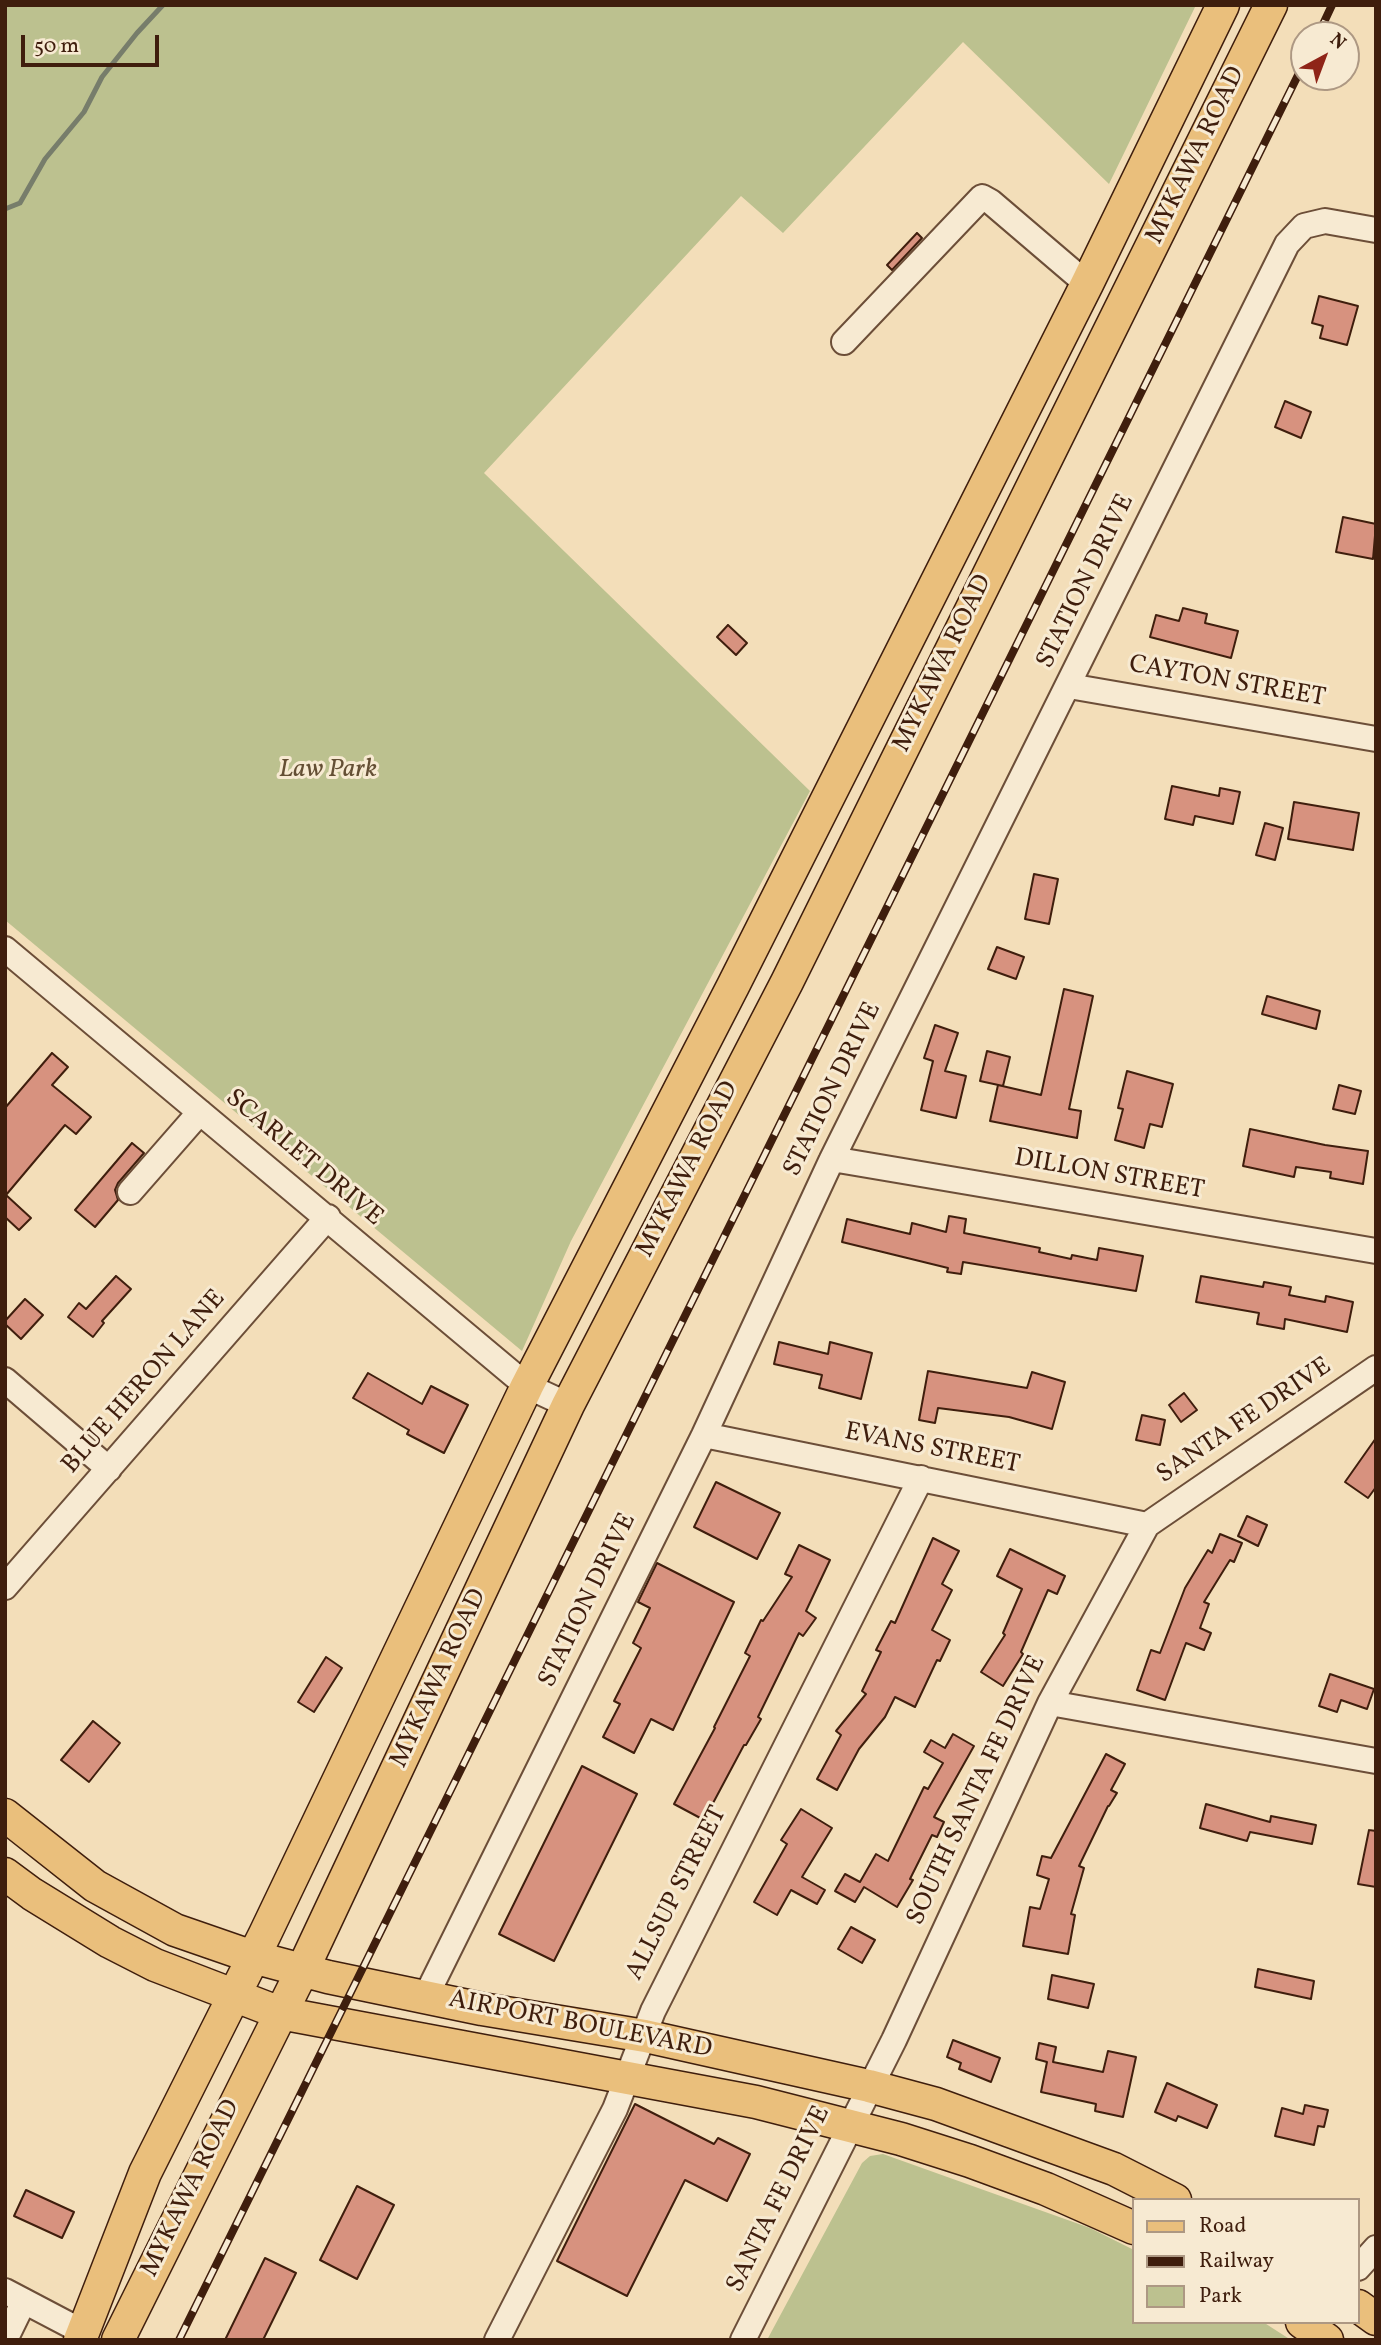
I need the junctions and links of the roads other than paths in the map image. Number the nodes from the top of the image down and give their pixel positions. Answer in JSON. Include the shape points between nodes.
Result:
{"nodes":[{"id":1,"x":1223,"y":5,"type":"edge"},
{"id":2,"x":1271,"y":5,"type":"edge"},
{"id":3,"x":1145,"y":165,"type":"junction"},
{"id":4,"x":1184,"y":184,"type":"junction"},
{"id":5,"x":1376,"y":230,"type":"edge"},
{"id":6,"x":1087,"y":284,"type":"junction"},
{"id":7,"x":844,"y":342,"type":"dead end"},
{"id":8,"x":984,"y":488,"type":"junction"},
{"id":9,"x":1020,"y":510,"type":"junction"},
{"id":10,"x":1069,"y":686,"type":"junction"},
{"id":11,"x":1376,"y":739,"type":"edge"},
{"id":12,"x":5,"y":949,"type":"edge"},
{"id":13,"x":683,"y":1086,"type":"junction"},
{"id":14,"x":723,"y":1104,"type":"junction"},
{"id":15,"x":200,"y":1112,"type":"junction"},
{"id":16,"x":832,"y":1159,"type":"junction"},
{"id":17,"x":131,"y":1192,"type":"dead end"},
{"id":18,"x":328,"y":1217,"type":"junction"},
{"id":19,"x":1376,"y":1251,"type":"edge"},
{"id":20,"x":1376,"y":1368,"type":"edge"},
{"id":21,"x":5,"y":1381,"type":"edge"},
{"id":22,"x":527,"y":1386,"type":"junction"},
{"id":23,"x":568,"y":1405,"type":"junction"},
{"id":24,"x":704,"y":1435,"type":"junction"},
{"id":25,"x":109,"y":1469,"type":"junction"},
{"id":26,"x":920,"y":1478,"type":"junction"},
{"id":27,"x":1147,"y":1525,"type":"junction"},
{"id":28,"x":5,"y":1587,"type":"edge"},
{"id":29,"x":1050,"y":1703,"type":"junction"},
{"id":30,"x":1376,"y":1761,"type":"edge"},
{"id":31,"x":5,"y":1815,"type":"edge"},
{"id":32,"x":5,"y":1874,"type":"edge"},
{"id":33,"x":253,"y":1956,"type":"junction"},
{"id":34,"x":302,"y":1971,"type":"junction"},
{"id":35,"x":233,"y":1996,"type":"junction"},
{"id":36,"x":426,"y":1997,"type":"junction"},
{"id":37,"x":280,"y":2013,"type":"junction"},
{"id":38,"x":645,"y":2036,"type":"junction"},
{"id":39,"x":627,"y":2079,"type":"junction"},
{"id":40,"x":869,"y":2086,"type":"junction"},
{"id":41,"x":849,"y":2126,"type":"junction"},
{"id":42,"x":1171,"y":2198,"type":"edge"},
{"id":43,"x":1132,"y":2227,"type":"edge"},
{"id":44,"x":1376,"y":2248,"type":"edge"},
{"id":45,"x":1360,"y":2266,"type":"edge"},
{"id":46,"x":15,"y":2296,"type":"edge"},
{"id":47,"x":1360,"y":2307,"type":"edge"},
{"id":48,"x":1376,"y":2319,"type":"edge"},
{"id":49,"x":82,"y":2336,"type":"edge"},
{"id":50,"x":5,"y":2340,"type":"edge"},
{"id":51,"x":118,"y":2340,"type":"edge"},
{"id":52,"x":497,"y":2340,"type":"edge"},
{"id":53,"x":743,"y":2340,"type":"edge"}],
"edges":[{"from":1,"to":3,"type":"main road","name":"MYKAWA ROAD"},
{"from":2,"to":4,"type":"main road","name":"MYKAWA ROAD"},
{"from":3,"to":4,"type":"main road"},
{"from":3,"to":6,"type":"main road","name":"MYKAWA ROAD"},
{"from":4,"to":9,"type":"main road","name":"MYKAWA ROAD"},
{"from":5,"to":10,"type":"street","name":"STATION DRIVE","via":[[1325,221],[1304,226],[1287,244]]},
{"from":6,"to":7,"type":"street","via":[[982,197]]},
{"from":6,"to":8,"type":"main road","name":"MYKAWA ROAD"},
{"from":8,"to":9,"type":"main road"},
{"from":8,"to":13,"type":"main road","name":"MYKAWA ROAD"},
{"from":9,"to":14,"type":"main road","name":"MYKAWA ROAD"},
{"from":10,"to":11,"type":"street","name":"CAYTON STREET"},
{"from":10,"to":16,"type":"street","name":"STATION DRIVE"},
{"from":12,"to":15,"type":"street","name":"SCARLET DRIVE"},
{"from":13,"to":14,"type":"main road"},
{"from":13,"to":22,"type":"main road","name":"MYKAWA ROAD"},
{"from":14,"to":23,"type":"main road","name":"MYKAWA ROAD"},
{"from":15,"to":17,"type":"street"},
{"from":15,"to":18,"type":"street","name":"SCARLET DRIVE"},
{"from":16,"to":19,"type":"street","name":"DILLON STREET"},
{"from":16,"to":24,"type":"street","name":"STATION DRIVE"},
{"from":18,"to":22,"type":"street","name":"SCARLET DRIVE"},
{"from":18,"to":25,"type":"street","name":"BLUE HERON LANE"},
{"from":20,"to":27,"type":"street","name":"SANTA FE DRIVE"},
{"from":21,"to":25,"type":"street"},
{"from":22,"to":23,"type":"street","name":"SCARLET DRIVE"},
{"from":22,"to":33,"type":"main road","name":"MYKAWA ROAD"},
{"from":23,"to":34,"type":"main road","name":"MYKAWA ROAD"},
{"from":24,"to":26,"type":"street","name":"EVANS STREET"},
{"from":24,"to":36,"type":"street","name":"STATION DRIVE"},
{"from":25,"to":28,"type":"street","name":"BLUE HERON LANE"},
{"from":26,"to":27,"type":"street","name":"EVANS STREET"},
{"from":26,"to":38,"type":"street","name":"ALLSUP STREET","via":[[659,1999]]},
{"from":27,"to":29,"type":"street","name":"SOUTH SANTA FE DRIVE"},
{"from":29,"to":30,"type":"street"},
{"from":29,"to":40,"type":"street","name":"SOUTH SANTA FE DRIVE"},
{"from":31,"to":33,"type":"main road","name":"AIRPORT BOULEVARD","via":[[95,1886],[175,1930]]},
{"from":32,"to":35,"type":"main road","name":"AIRPORT BOULEVARD","via":[[110,1942]]},
{"from":33,"to":34,"type":"main road","name":"AIRPORT BOULEVARD"},
{"from":33,"to":35,"type":"main road","name":"MYKAWA ROAD"},
{"from":34,"to":36,"type":"main road","name":"AIRPORT BOULEVARD"},
{"from":34,"to":37,"type":"main road","name":"MYKAWA ROAD"},
{"from":35,"to":37,"type":"main road","name":"AIRPORT BOULEVARD"},
{"from":35,"to":49,"type":"main road","name":"MYKAWA ROAD","via":[[145,2173]]},
{"from":36,"to":38,"type":"main road","name":"AIRPORT BOULEVARD"},
{"from":37,"to":39,"type":"main road","name":"AIRPORT BOULEVARD"},
{"from":37,"to":51,"type":"main road","name":"MYKAWA ROAD"},
{"from":38,"to":39,"type":"street","name":"ALLSUP STREET"},
{"from":38,"to":40,"type":"main road","name":"AIRPORT BOULEVARD"},
{"from":39,"to":41,"type":"main road","name":"AIRPORT BOULEVARD","via":[[756,2102]]},
{"from":39,"to":52,"type":"street","name":"ALLSUP STREET"},
{"from":40,"to":41,"type":"street","name":"SANTA FE DRIVE"},
{"from":40,"to":42,"type":"main road","name":"AIRPORT BOULEVARD","via":[[936,2104],[1101,2164]]},
{"from":41,"to":43,"type":"main road","name":"AIRPORT BOULEVARD","via":[[970,2161]]},
{"from":41,"to":53,"type":"street","name":"SANTA FE DRIVE"},
{"from":44,"to":45,"type":"street"},
{"from":46,"to":49,"type":"street"},
{"from":46,"to":50,"type":"street"},
{"from":47,"to":48,"type":"main road"}]}
